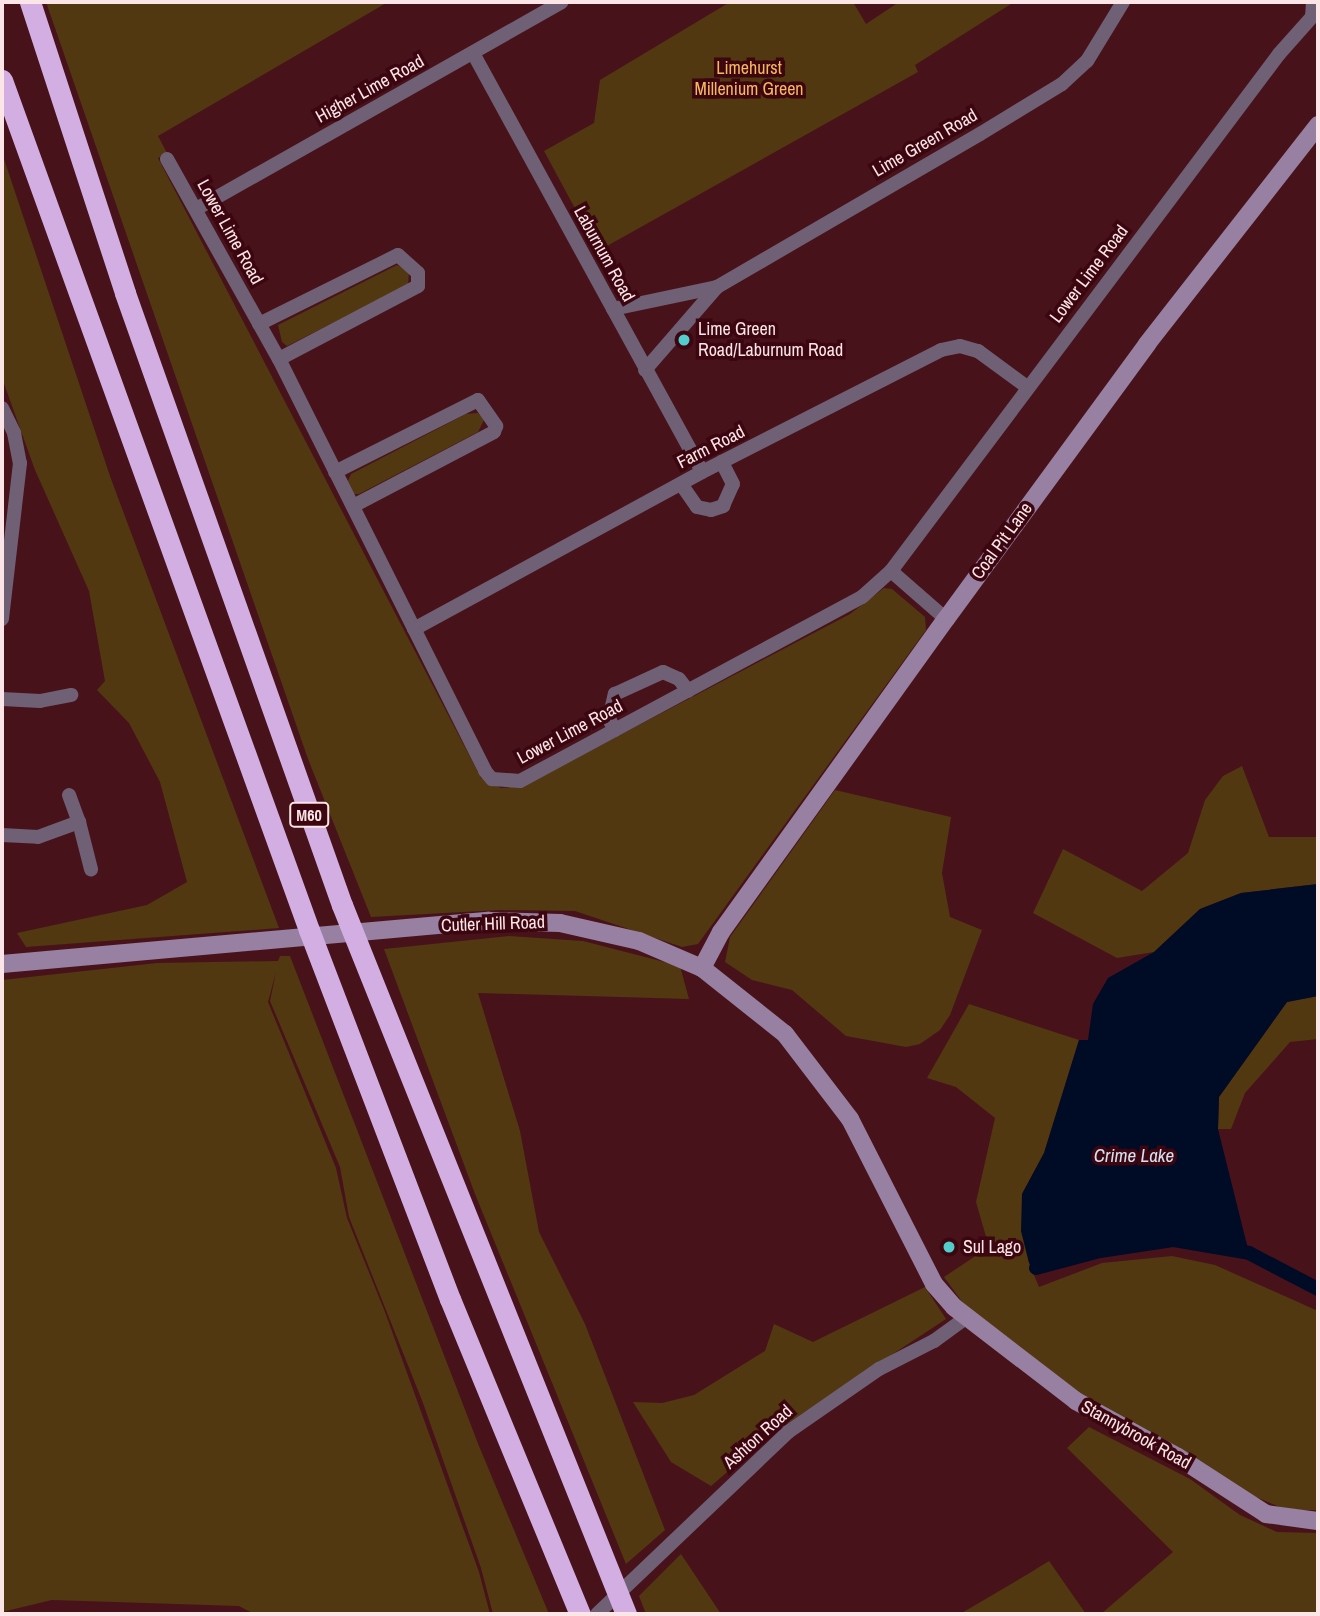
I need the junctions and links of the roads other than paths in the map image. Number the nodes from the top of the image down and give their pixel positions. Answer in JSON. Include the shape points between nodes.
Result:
{"nodes":[{"id":1,"x":30,"y":2,"type":"edge"},
{"id":2,"x":562,"y":2,"type":"edge"},
{"id":3,"x":1124,"y":2,"type":"edge"},
{"id":4,"x":1313,"y":2,"type":"edge"},
{"id":5,"x":473,"y":53,"type":"junction"},
{"id":6,"x":2,"y":80,"type":"edge"},
{"id":7,"x":1318,"y":125,"type":"edge"},
{"id":8,"x":167,"y":159,"type":"dead end"},
{"id":9,"x":196,"y":209,"type":"junction"},
{"id":10,"x":717,"y":287,"type":"junction"},
{"id":11,"x":613,"y":309,"type":"junction"},
{"id":12,"x":259,"y":324,"type":"junction"},
{"id":13,"x":279,"y":359,"type":"junction"},
{"id":14,"x":645,"y":370,"type":"junction"},
{"id":15,"x":1027,"y":387,"type":"junction"},
{"id":16,"x":2,"y":408,"type":"edge"},
{"id":17,"x":722,"y":462,"type":"junction"},
{"id":18,"x":335,"y":472,"type":"junction"},
{"id":19,"x":702,"y":472,"type":"junction"},
{"id":20,"x":681,"y":484,"type":"junction"},
{"id":21,"x":354,"y":506,"type":"junction"},
{"id":22,"x":891,"y":571,"type":"junction"},
{"id":23,"x":5,"y":582,"type":"edge"},
{"id":24,"x":2,"y":619,"type":"edge"},
{"id":25,"x":946,"y":619,"type":"junction"},
{"id":26,"x":414,"y":629,"type":"junction"},
{"id":27,"x":53,"y":682,"type":"dead end"},
{"id":28,"x":688,"y":691,"type":"junction"},
{"id":29,"x":2,"y":699,"type":"edge"},
{"id":30,"x":615,"y":730,"type":"junction"},
{"id":31,"x":69,"y":795,"type":"dead end"},
{"id":32,"x":79,"y":822,"type":"junction"},
{"id":33,"x":2,"y":835,"type":"edge"},
{"id":34,"x":91,"y":869,"type":"dead end"},
{"id":35,"x":2,"y":964,"type":"edge"},
{"id":36,"x":702,"y":968,"type":"junction"},
{"id":37,"x":967,"y":1317,"type":"junction"},
{"id":38,"x":1318,"y":1521,"type":"edge"},
{"id":39,"x":580,"y":1614,"type":"edge"},
{"id":40,"x":597,"y":1614,"type":"edge"},
{"id":41,"x":626,"y":1614,"type":"edge"}],
"edges":[{"from":1,"to":41,"type":"highway","number":"M60","via":[[125,293],[342,905]]},
{"from":2,"to":5,"type":"street","name":"Higher Lime Road"},
{"from":3,"to":10,"type":"street","name":"Lime Green Road","via":[[1103,39],[1062,84]]},
{"from":4,"to":15,"type":"street","name":"Lower Lime Road","via":[[1312,17],[1279,54]]},
{"from":5,"to":9,"type":"street","name":"Higher Lime Road"},
{"from":5,"to":11,"type":"street","name":"Laburnum Road"},
{"from":6,"to":39,"type":"highway","number":"M60","via":[[309,930],[450,1299]]},
{"from":7,"to":25,"type":"street","name":"Coal Pit Lane","via":[[1147,344]]},
{"from":8,"to":9,"type":"street","name":"Lower Lime Road"},
{"from":9,"to":12,"type":"street","name":"Lower Lime Road"},
{"from":10,"to":11,"type":"street","name":"Lime Green Road"},
{"from":10,"to":14,"type":"street","name":"Lime Green Road"},
{"from":11,"to":14,"type":"street","name":"Laburnum Road"},
{"from":12,"to":13,"type":"street","name":"Lower Lime Road"},
{"from":12,"to":13,"type":"street","via":[[398,256],[418,273],[418,286]]},
{"from":13,"to":18,"type":"street","name":"Lower Lime Road"},
{"from":14,"to":19,"type":"street","name":"Laburnum Road"},
{"from":15,"to":17,"type":"street","name":"Farm Road","via":[[978,351],[960,346],[941,350]]},
{"from":15,"to":22,"type":"street","name":"Lower Lime Road"},
{"from":16,"to":23,"type":"street","via":[[20,454]]},
{"from":17,"to":19,"type":"street","name":"Farm Road"},
{"from":17,"to":20,"type":"street","via":[[733,484],[723,506],[711,510],[697,507]]},
{"from":18,"to":21,"type":"street","name":"Lower Lime Road"},
{"from":18,"to":21,"type":"street","via":[[478,400],[496,426],[494,432]]},
{"from":19,"to":20,"type":"street","name":"Farm Road"},
{"from":20,"to":26,"type":"street","name":"Farm Road"},
{"from":21,"to":26,"type":"street","name":"Lower Lime Road"},
{"from":22,"to":25,"type":"street"},
{"from":22,"to":28,"type":"street","name":"Lower Lime Road","via":[[862,597]]},
{"from":23,"to":24,"type":"street"},
{"from":25,"to":36,"type":"street","name":"Coal Pit Lane","via":[[720,932]]},
{"from":26,"to":30,"type":"street","name":"Lower Lime Road","via":[[492,779],[520,781]]},
{"from":27,"to":29,"type":"street","via":[[64,696]]},
{"from":28,"to":30,"type":"street","name":"Lower Lime Road"},
{"from":28,"to":30,"type":"street","via":[[679,679],[663,672],[615,694],[608,719]]},
{"from":31,"to":32,"type":"street"},
{"from":32,"to":33,"type":"street","via":[[38,838]]},
{"from":32,"to":34,"type":"street"},
{"from":35,"to":36,"type":"street","name":"Cutler Hill Road","via":[[501,920],[561,923],[639,941]]},
{"from":36,"to":37,"type":"street","name":"Cutler Hill Road","via":[[756,1008],[815,1071],[850,1119],[934,1284]]},
{"from":37,"to":38,"type":"street","name":"Stannybrook Road","via":[[1076,1401],[1178,1457],[1266,1514]]},
{"from":37,"to":40,"type":"street","name":"Ashton Road","via":[[934,1341],[879,1369],[788,1433]]}]}
